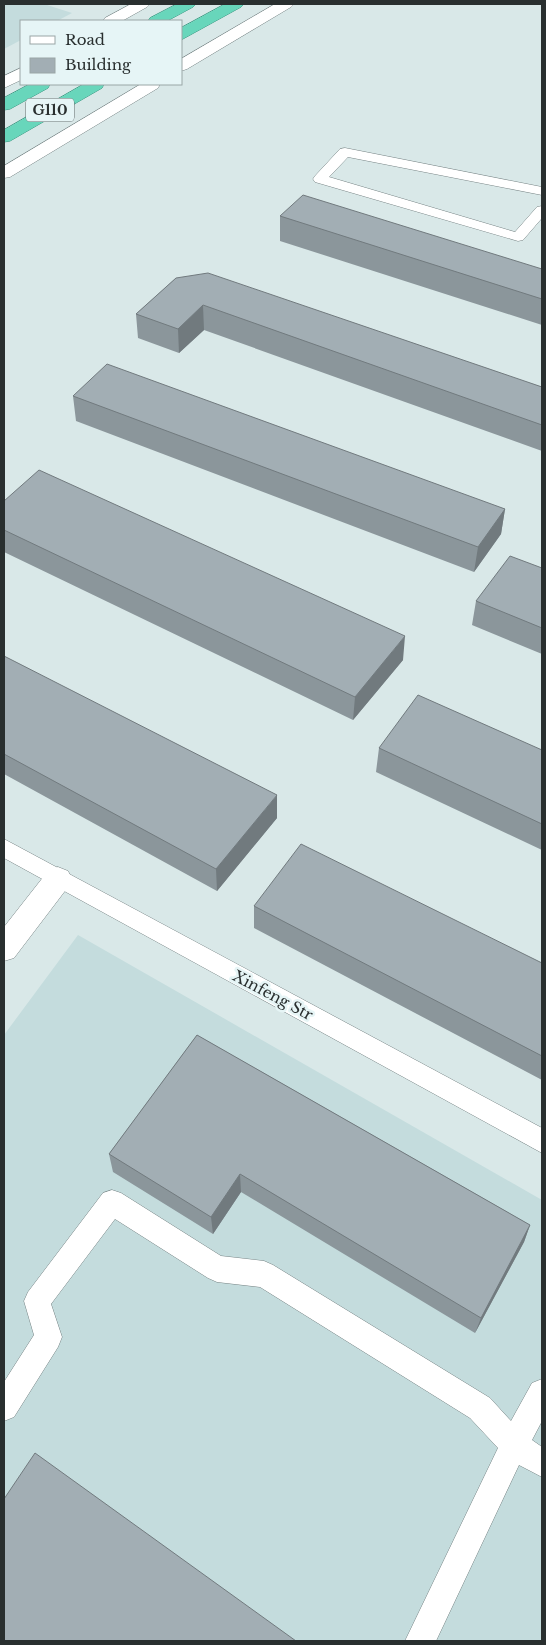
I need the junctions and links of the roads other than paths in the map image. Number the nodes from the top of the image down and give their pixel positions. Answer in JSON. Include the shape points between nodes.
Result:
{"nodes":[{"id":1,"x":142,"y":4,"type":"edge"},
{"id":2,"x":188,"y":4,"type":"edge"},
{"id":3,"x":236,"y":4,"type":"edge"},
{"id":4,"x":286,"y":4,"type":"edge"},
{"id":5,"x":114,"y":20,"type":"edge"},
{"id":6,"x":158,"y":20,"type":"edge"},
{"id":7,"x":182,"y":34,"type":"edge"},
{"id":8,"x":182,"y":65,"type":"edge"},
{"id":9,"x":20,"y":74,"type":"edge"},
{"id":10,"x":4,"y":83,"type":"edge"},
{"id":11,"x":40,"y":85,"type":"edge"},
{"id":12,"x":94,"y":85,"type":"edge"},
{"id":13,"x":150,"y":85,"type":"edge"},
{"id":14,"x":4,"y":105,"type":"edge"},
{"id":15,"x":4,"y":137,"type":"edge"},
{"id":16,"x":4,"y":173,"type":"edge"},
{"id":17,"x":542,"y":191,"type":"edge"},
{"id":18,"x":542,"y":210,"type":"edge"},
{"id":19,"x":4,"y":848,"type":"edge"},
{"id":20,"x":58,"y":879,"type":"junction"},
{"id":21,"x":4,"y":949,"type":"edge"},
{"id":22,"x":542,"y":1142,"type":"edge"},
{"id":23,"x":542,"y":1393,"type":"edge"},
{"id":24,"x":4,"y":1406,"type":"edge"},
{"id":25,"x":514,"y":1445,"type":"junction"},
{"id":26,"x":542,"y":1463,"type":"edge"},
{"id":27,"x":420,"y":1641,"type":"edge"}],
"edges":[{"from":1,"to":5,"type":"street"},
{"from":2,"to":6,"type":"highway"},
{"from":3,"to":7,"type":"highway"},
{"from":4,"to":8,"type":"street"},
{"from":9,"to":10,"type":"street"},
{"from":11,"to":14,"type":"highway","number":"G110"},
{"from":12,"to":15,"type":"highway","number":"G110"},
{"from":13,"to":16,"type":"street"},
{"from":17,"to":18,"type":"lane","via":[[345,152],[320,180],[518,237]]},
{"from":19,"to":20,"type":"lane","name":"Xinfeng Str"},
{"from":20,"to":21,"type":"street"},
{"from":20,"to":22,"type":"lane","name":"Xinfeng Str"},
{"from":23,"to":25,"type":"lane"},
{"from":24,"to":25,"type":"lane","via":[[48,1337],[37,1301],[112,1202],[217,1269],[264,1274],[480,1408]]},
{"from":25,"to":26,"type":"lane"},
{"from":25,"to":27,"type":"lane"}]}
